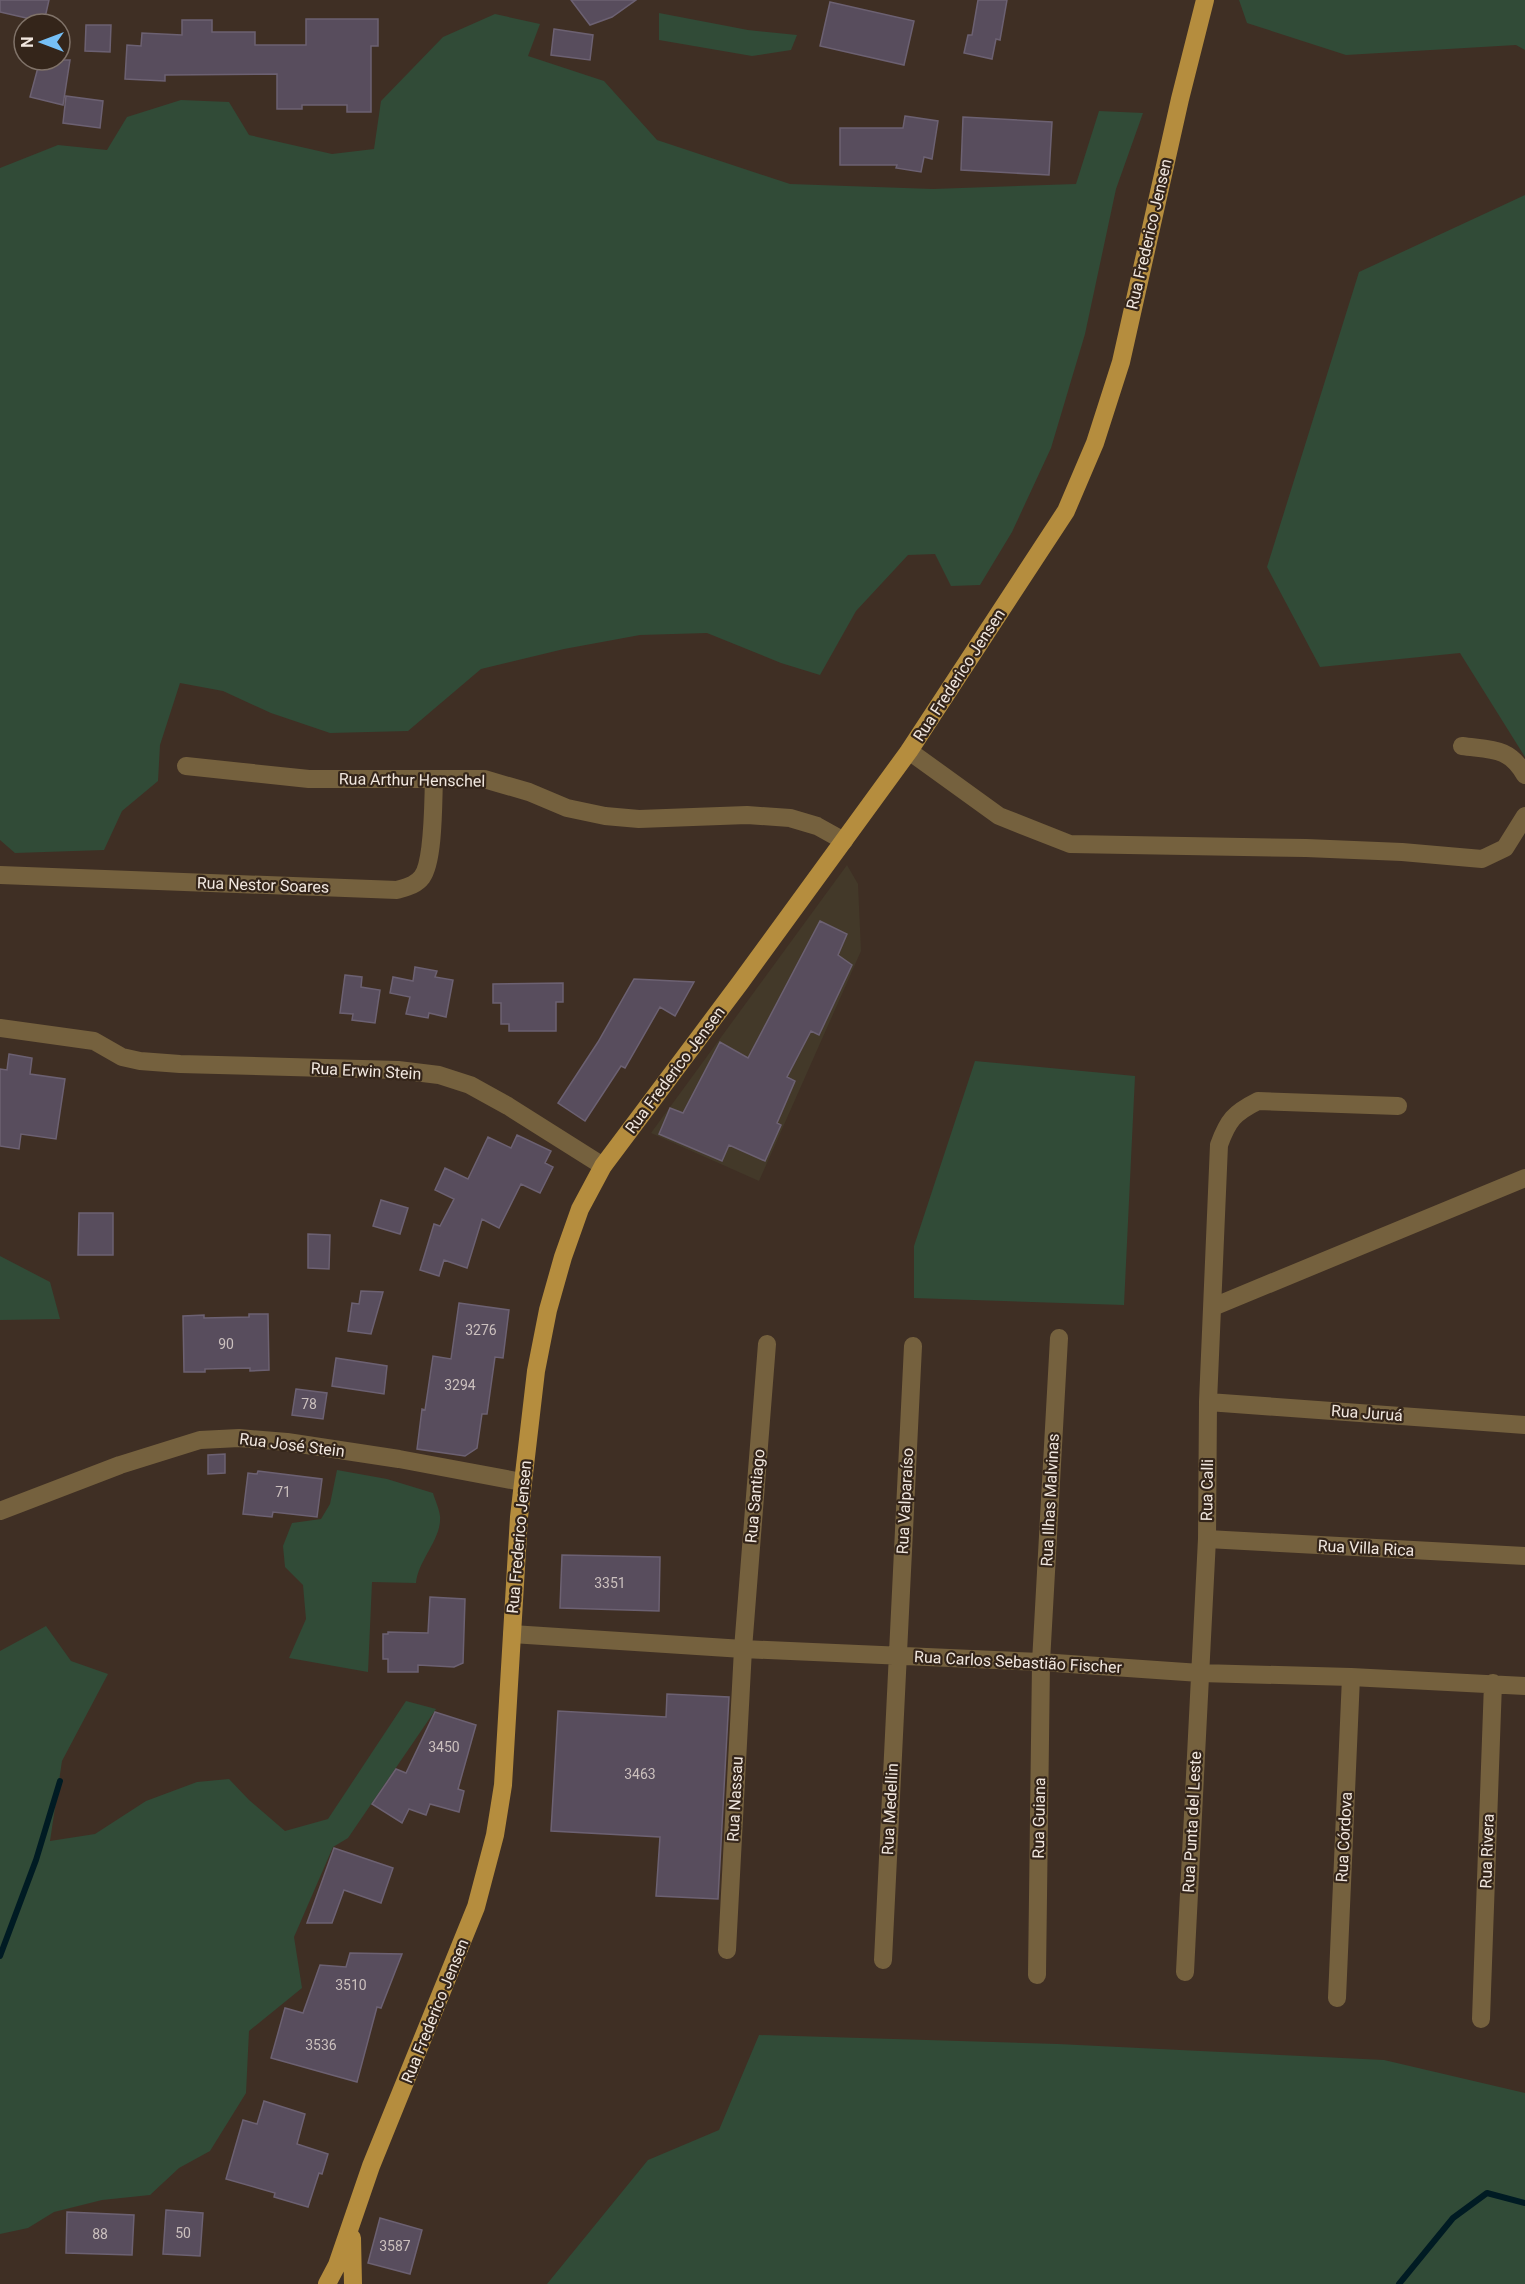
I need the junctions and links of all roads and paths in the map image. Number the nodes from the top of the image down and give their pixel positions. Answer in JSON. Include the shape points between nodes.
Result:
{"nodes":[{"id":1,"x":1206,"y":0,"type":"edge"},
{"id":2,"x":1462,"y":746,"type":"dead end"},
{"id":3,"x":909,"y":752,"type":"junction"},
{"id":4,"x":186,"y":766,"type":"dead end"},
{"id":5,"x":1525,"y":775,"type":"edge"},
{"id":6,"x":434,"y":779,"type":"junction"},
{"id":7,"x":1525,"y":816,"type":"edge"},
{"id":8,"x":844,"y":841,"type":"junction"},
{"id":9,"x":0,"y":875,"type":"edge"},
{"id":10,"x":0,"y":1028,"type":"edge"},
{"id":11,"x":1398,"y":1106,"type":"dead end"},
{"id":12,"x":603,"y":1166,"type":"junction"},
{"id":13,"x":1525,"y":1178,"type":"edge"},
{"id":14,"x":1213,"y":1306,"type":"junction"},
{"id":15,"x":1059,"y":1338,"type":"dead end"},
{"id":16,"x":767,"y":1344,"type":"dead end"},
{"id":17,"x":913,"y":1346,"type":"dead end"},
{"id":18,"x":1208,"y":1402,"type":"junction"},
{"id":19,"x":1525,"y":1425,"type":"edge"},
{"id":20,"x":522,"y":1482,"type":"junction"},
{"id":21,"x":0,"y":1511,"type":"edge"},
{"id":22,"x":1207,"y":1539,"type":"junction"},
{"id":23,"x":1525,"y":1556,"type":"edge"},
{"id":24,"x":512,"y":1634,"type":"junction"},
{"id":25,"x":743,"y":1649,"type":"junction"},
{"id":26,"x":898,"y":1657,"type":"junction"},
{"id":27,"x":1041,"y":1662,"type":"junction"},
{"id":28,"x":1200,"y":1673,"type":"junction"},
{"id":29,"x":1351,"y":1677,"type":"junction"},
{"id":30,"x":1493,"y":1683,"type":"junction"},
{"id":31,"x":1525,"y":1686,"type":"edge"},
{"id":32,"x":727,"y":1950,"type":"dead end"},
{"id":33,"x":883,"y":1960,"type":"dead end"},
{"id":34,"x":1185,"y":1972,"type":"dead end"},
{"id":35,"x":1037,"y":1975,"type":"dead end"},
{"id":36,"x":1337,"y":1998,"type":"dead end"},
{"id":37,"x":1481,"y":2019,"type":"dead end"},
{"id":38,"x":353,"y":2218,"type":"junction"},
{"id":39,"x":327,"y":2284,"type":"edge"},
{"id":40,"x":353,"y":2284,"type":"edge"}],
"edges":[{"from":1,"to":3,"type":"main road","name":"Rua Frederico Jensen","via":[[1120,362],[1095,443],[1056,529]]},
{"from":2,"to":5,"type":"street","via":[[1498,751],[1516,759]]},
{"from":3,"to":7,"type":"street","via":[[999,816],[1070,844],[1306,848],[1482,859],[1505,848]]},
{"from":3,"to":8,"type":"main road","name":"Rua Frederico Jensen"},
{"from":4,"to":6,"type":"street","name":"Rua Arthur Henschel","via":[[309,779]]},
{"from":6,"to":8,"type":"street","name":"Rua Arthur Henschel","via":[[484,779],[567,808],[605,816],[790,818],[817,826]]},
{"from":6,"to":9,"type":"street","name":"Rua Nestor Soares","via":[[429,859],[416,884],[398,890]]},
{"from":8,"to":12,"type":"main road","name":"Rua Frederico Jensen"},
{"from":10,"to":12,"type":"street","name":"Rua Erwin Stein","via":[[94,1041],[111,1052],[140,1061],[398,1070],[439,1075],[470,1085],[508,1106]]},
{"from":11,"to":14,"type":"street","name":"Rua Calli","via":[[1258,1101],[1239,1110],[1225,1128],[1220,1145]]},
{"from":12,"to":20,"type":"main road","name":"Rua Frederico Jensen","via":[[580,1209],[548,1310]]},
{"from":13,"to":14,"type":"street"},
{"from":14,"to":18,"type":"street","name":"Rua Calli"},
{"from":15,"to":27,"type":"street","name":"Rua Ilhas Malvinas"},
{"from":16,"to":25,"type":"street","name":"Rua Santiago"},
{"from":17,"to":26,"type":"street","name":"Rua Valparaíso"},
{"from":18,"to":19,"type":"street","name":"Rua Juruá"},
{"from":18,"to":22,"type":"street","name":"Rua Calli"},
{"from":20,"to":21,"type":"street","name":"Rua José Stein","via":[[298,1443],[230,1438],[190,1443]]},
{"from":20,"to":24,"type":"main road","name":"Rua Frederico Jensen"},
{"from":22,"to":23,"type":"street","name":"Rua Villa Rica"},
{"from":22,"to":28,"type":"street","name":"Rua Calli"},
{"from":24,"to":25,"type":"street","name":"Rua Carlos Sebastião Fischer"},
{"from":24,"to":38,"type":"main road","name":"Rua Frederico Jensen","via":[[503,1785],[495,1835],[478,1897],[448,1979]]},
{"from":25,"to":26,"type":"street","name":"Rua Carlos Sebastião Fischer"},
{"from":25,"to":32,"type":"street","name":"Rua Nassau"},
{"from":26,"to":27,"type":"street","name":"Rua Carlos Sebastião Fischer"},
{"from":26,"to":33,"type":"street","name":"Rua Medellin"},
{"from":27,"to":28,"type":"street","name":"Rua Carlos Sebastião Fischer"},
{"from":27,"to":35,"type":"street","name":"Rua Guiana"},
{"from":28,"to":29,"type":"street","name":"Rua Carlos Sebastião Fischer"},
{"from":28,"to":34,"type":"street","name":"Rua Punta del Leste"},
{"from":29,"to":30,"type":"street","name":"Rua Carlos Sebastião Fischer"},
{"from":29,"to":36,"type":"street","name":"Rua Córdova"},
{"from":30,"to":31,"type":"street","name":"Rua Carlos Sebastião Fischer"},
{"from":30,"to":37,"type":"street","name":"Rua Rivera"},
{"from":38,"to":39,"type":"main road","name":"Rua Frederico Jensen"},
{"from":38,"to":40,"type":"main road","name":"Rua Frederico Jensen"}]}
